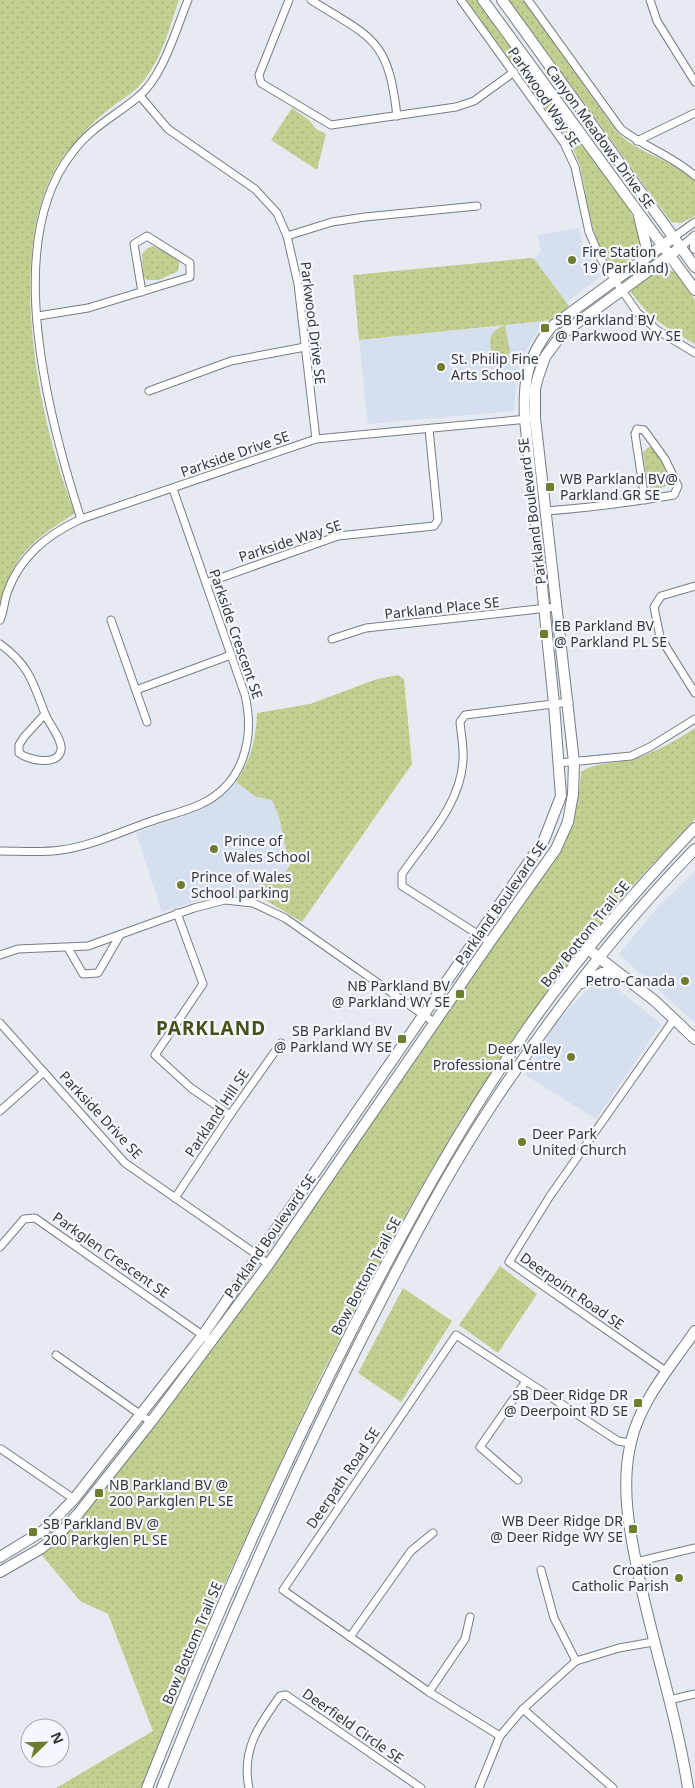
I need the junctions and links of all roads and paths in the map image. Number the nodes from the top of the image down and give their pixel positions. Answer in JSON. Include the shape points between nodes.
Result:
{"nodes":[{"id":1,"x":188,"y":0,"type":"edge"},
{"id":2,"x":288,"y":0,"type":"edge"},
{"id":3,"x":311,"y":0,"type":"edge"},
{"id":4,"x":462,"y":0,"type":"edge"},
{"id":5,"x":483,"y":0,"type":"edge"},
{"id":6,"x":502,"y":0,"type":"edge"},
{"id":7,"x":528,"y":0,"type":"edge"},
{"id":8,"x":650,"y":0,"type":"edge"},
{"id":9,"x":514,"y":72,"type":"junction"},
{"id":10,"x":695,"y":82,"type":"edge"},
{"id":11,"x":140,"y":96,"type":"junction"},
{"id":12,"x":695,"y":113,"type":"edge"},
{"id":13,"x":397,"y":116,"type":"junction"},
{"id":14,"x":637,"y":141,"type":"junction"},
{"id":15,"x":695,"y":176,"type":"edge"},
{"id":16,"x":477,"y":206,"type":"dead end"},
{"id":17,"x":639,"y":212,"type":"junction"},
{"id":18,"x":695,"y":222,"type":"edge"},
{"id":19,"x":695,"y":235,"type":"edge"},
{"id":20,"x":287,"y":236,"type":"junction"},
{"id":21,"x":674,"y":237,"type":"junction"},
{"id":22,"x":663,"y":245,"type":"junction"},
{"id":23,"x":681,"y":247,"type":"junction"},
{"id":24,"x":670,"y":255,"type":"junction"},
{"id":25,"x":643,"y":260,"type":"junction"},
{"id":26,"x":695,"y":267,"type":"edge"},
{"id":27,"x":614,"y":279,"type":"junction"},
{"id":28,"x":621,"y":290,"type":"junction"},
{"id":29,"x":695,"y":290,"type":"edge"},
{"id":30,"x":142,"y":292,"type":"junction"},
{"id":31,"x":38,"y":316,"type":"junction"},
{"id":32,"x":304,"y":348,"type":"junction"},
{"id":33,"x":695,"y":353,"type":"edge"},
{"id":34,"x":527,"y":368,"type":"junction"},
{"id":35,"x":540,"y":373,"type":"junction"},
{"id":36,"x":149,"y":391,"type":"dead end"},
{"id":37,"x":530,"y":418,"type":"junction"},
{"id":38,"x":429,"y":429,"type":"junction"},
{"id":39,"x":316,"y":439,"type":"junction"},
{"id":40,"x":173,"y":489,"type":"junction"},
{"id":41,"x":645,"y":500,"type":"junction"},
{"id":42,"x":546,"y":511,"type":"junction"},
{"id":43,"x":81,"y":519,"type":"junction"},
{"id":44,"x":206,"y":583,"type":"junction"},
{"id":45,"x":695,"y":586,"type":"edge"},
{"id":46,"x":557,"y":607,"type":"junction"},
{"id":47,"x":544,"y":608,"type":"junction"},
{"id":48,"x":0,"y":620,"type":"edge"},
{"id":49,"x":111,"y":620,"type":"dead end"},
{"id":50,"x":332,"y":640,"type":"dead end"},
{"id":51,"x":0,"y":644,"type":"edge"},
{"id":52,"x":231,"y":655,"type":"junction"},
{"id":53,"x":136,"y":690,"type":"junction"},
{"id":54,"x":695,"y":693,"type":"edge"},
{"id":55,"x":569,"y":702,"type":"junction"},
{"id":56,"x":554,"y":704,"type":"junction"},
{"id":57,"x":44,"y":714,"type":"junction"},
{"id":58,"x":695,"y":718,"type":"edge"},
{"id":59,"x":147,"y":722,"type":"dead end"},
{"id":60,"x":574,"y":762,"type":"junction"},
{"id":61,"x":559,"y":763,"type":"junction"},
{"id":62,"x":695,"y":828,"type":"edge"},
{"id":63,"x":695,"y":849,"type":"edge"},
{"id":64,"x":0,"y":851,"type":"edge"},
{"id":65,"x":177,"y":913,"type":"junction"},
{"id":66,"x":121,"y":934,"type":"junction"},
{"id":67,"x":480,"y":934,"type":"junction"},
{"id":68,"x":490,"y":942,"type":"junction"},
{"id":69,"x":68,"y":948,"type":"junction"},
{"id":70,"x":588,"y":949,"type":"junction"},
{"id":71,"x":0,"y":956,"type":"edge"},
{"id":72,"x":598,"y":957,"type":"junction"},
{"id":73,"x":616,"y":972,"type":"junction"},
{"id":74,"x":577,"y":986,"type":"junction"},
{"id":75,"x":424,"y":1015,"type":"junction"},
{"id":76,"x":675,"y":1018,"type":"junction"},
{"id":77,"x":0,"y":1023,"type":"edge"},
{"id":78,"x":435,"y":1024,"type":"junction"},
{"id":79,"x":695,"y":1039,"type":"edge"},
{"id":80,"x":281,"y":1043,"type":"dead end"},
{"id":81,"x":44,"y":1072,"type":"junction"},
{"id":82,"x":0,"y":1111,"type":"edge"},
{"id":83,"x":230,"y":1114,"type":"junction"},
{"id":84,"x":174,"y":1198,"type":"junction"},
{"id":85,"x":0,"y":1247,"type":"edge"},
{"id":86,"x":259,"y":1256,"type":"junction"},
{"id":87,"x":268,"y":1265,"type":"junction"},
{"id":88,"x":695,"y":1331,"type":"edge"},
{"id":89,"x":207,"y":1338,"type":"junction"},
{"id":90,"x":56,"y":1355,"type":"dead end"},
{"id":91,"x":667,"y":1372,"type":"junction"},
{"id":92,"x":526,"y":1381,"type":"junction"},
{"id":93,"x":141,"y":1415,"type":"junction"},
{"id":94,"x":151,"y":1422,"type":"junction"},
{"id":95,"x":630,"y":1443,"type":"junction"},
{"id":96,"x":1,"y":1448,"type":"dead end"},
{"id":97,"x":518,"y":1480,"type":"dead end"},
{"id":98,"x":74,"y":1499,"type":"junction"},
{"id":99,"x":433,"y":1533,"type":"dead end"},
{"id":100,"x":695,"y":1548,"type":"edge"},
{"id":101,"x":0,"y":1557,"type":"edge"},
{"id":102,"x":636,"y":1562,"type":"junction"},
{"id":103,"x":541,"y":1570,"type":"dead end"},
{"id":104,"x":0,"y":1572,"type":"edge"},
{"id":105,"x":470,"y":1616,"type":"dead end"},
{"id":106,"x":350,"y":1637,"type":"junction"},
{"id":107,"x":653,"y":1642,"type":"junction"},
{"id":108,"x":576,"y":1661,"type":"junction"},
{"id":109,"x":429,"y":1692,"type":"junction"},
{"id":110,"x":695,"y":1694,"type":"edge"},
{"id":111,"x":669,"y":1700,"type":"junction"},
{"id":112,"x":523,"y":1709,"type":"junction"},
{"id":113,"x":500,"y":1736,"type":"junction"},
{"id":114,"x":147,"y":1788,"type":"edge"},
{"id":115,"x":162,"y":1788,"type":"edge"},
{"id":116,"x":250,"y":1788,"type":"edge"},
{"id":117,"x":421,"y":1788,"type":"edge"},
{"id":118,"x":479,"y":1788,"type":"edge"},
{"id":119,"x":613,"y":1788,"type":"edge"},
{"id":120,"x":688,"y":1788,"type":"edge"}],
"edges":[{"from":1,"to":11,"type":"street","via":[[168,50]]},
{"from":2,"to":13,"type":"street","via":[[259,74],[261,83],[331,125]]},
{"from":3,"to":13,"type":"street","via":[[369,36],[382,52],[393,82]]},
{"from":4,"to":9,"type":"street","name":"Parkwood Way SE"},
{"from":5,"to":17,"type":"street","name":"Canyon Meadows Drive SE"},
{"from":6,"to":21,"type":"street","name":"Canyon Meadows Drive SE"},
{"from":7,"to":14,"type":"street","via":[[621,129]]},
{"from":8,"to":10,"type":"street","via":[[657,21]]},
{"from":9,"to":13,"type":"street","via":[[474,101]]},
{"from":9,"to":27,"type":"street","name":"Parkwood Way SE","via":[[564,143],[575,167],[589,232]]},
{"from":11,"to":20,"type":"street","name":"Parkwood Drive SE","via":[[168,128],[255,189],[277,214]]},
{"from":11,"to":31,"type":"street","via":[[84,138],[58,174],[41,217],[36,265]]},
{"from":12,"to":14,"type":"street"},
{"from":14,"to":15,"type":"street"},
{"from":16,"to":20,"type":"street","via":[[365,216]]},
{"from":17,"to":22,"type":"street","name":"Canyon Meadows Drive SE"},
{"from":17,"to":25,"type":"street","via":[[646,245]]},
{"from":18,"to":21,"type":"street"},
{"from":19,"to":23,"type":"street"},
{"from":20,"to":32,"type":"street","name":"Parkwood Drive SE","via":[[298,284]]},
{"from":21,"to":22,"type":"street","name":"Parkland Boulevard SE"},
{"from":21,"to":23,"type":"street","name":"Canyon Meadows Drive SE"},
{"from":22,"to":24,"type":"street","name":"Canyon Meadows Drive SE"},
{"from":22,"to":25,"type":"street","name":"Parkland Boulevard SE"},
{"from":23,"to":24,"type":"street","name":"Parkland Boulevard SE"},
{"from":23,"to":26,"type":"street","name":"Canyon Meadows Drive SE"},
{"from":24,"to":28,"type":"street","name":"Parkland Boulevard SE"},
{"from":24,"to":29,"type":"street","name":"Canyon Meadows Drive SE"},
{"from":25,"to":27,"type":"street","name":"Parkland Boulevard SE"},
{"from":27,"to":28,"type":"street","name":"Parkwood Way SE"},
{"from":27,"to":34,"type":"street","name":"Parkland Boulevard SE","via":[[551,327],[538,344]]},
{"from":28,"to":33,"type":"street","name":"Parkwood Way SE","via":[[637,312],[657,330]]},
{"from":28,"to":35,"type":"street","name":"Parkland Boulevard SE","via":[[562,334],[545,357]]},
{"from":30,"to":30,"type":"street","via":[[190,277],[190,263],[147,236],[134,244]]},
{"from":30,"to":31,"type":"street","via":[[88,308]]},
{"from":31,"to":43,"type":"street","via":[[42,360],[61,456]]},
{"from":32,"to":36,"type":"street","via":[[231,361]]},
{"from":32,"to":39,"type":"street","name":"Parkwood Drive SE"},
{"from":34,"to":35,"type":"street"},
{"from":34,"to":37,"type":"street","name":"Parkland Boulevard SE","via":[[524,393]]},
{"from":35,"to":37,"type":"street","name":"Parkland Boulevard SE"},
{"from":37,"to":38,"type":"street","name":"Parkside Drive SE"},
{"from":37,"to":42,"type":"street","name":"Parkland Boulevard SE"},
{"from":37,"to":47,"type":"street","name":"Parkland Boulevard SE"},
{"from":38,"to":39,"type":"street","name":"Parkside Drive SE"},
{"from":38,"to":44,"type":"street","name":"Parkside Way SE","via":[[438,520],[434,526],[338,536]]},
{"from":39,"to":40,"type":"street","name":"Parkside Drive SE"},
{"from":40,"to":43,"type":"street","name":"Parkside Drive SE"},
{"from":40,"to":44,"type":"street","name":"Parkside Crescent SE"},
{"from":41,"to":41,"type":"street","via":[[674,494],[678,486],[665,459],[644,430],[637,429],[635,434]]},
{"from":41,"to":42,"type":"street"},
{"from":42,"to":46,"type":"street","name":"Parkland Boulevard SE"},
{"from":43,"to":48,"type":"street","name":"Parkside Drive SE","via":[[59,530],[27,556],[7,593]]},
{"from":44,"to":52,"type":"street","name":"Parkside Crescent SE"},
{"from":45,"to":54,"type":"street","via":[[661,596],[654,607],[660,637]]},
{"from":46,"to":47,"type":"street","name":"Parkland Place SE"},
{"from":46,"to":55,"type":"street","name":"Parkland Boulevard SE"},
{"from":47,"to":50,"type":"street","name":"Parkland Place SE","via":[[366,628]]},
{"from":47,"to":56,"type":"street","name":"Parkland Boulevard SE"},
{"from":49,"to":53,"type":"street"},
{"from":51,"to":57,"type":"street","via":[[18,657],[26,668]]},
{"from":52,"to":53,"type":"street"},
{"from":52,"to":64,"type":"street","name":"Parkside Crescent SE","via":[[245,695],[250,734],[242,762],[220,792],[201,804],[83,845],[60,850]]},
{"from":53,"to":59,"type":"street"},
{"from":55,"to":56,"type":"street"},
{"from":55,"to":60,"type":"street","name":"Parkland Boulevard SE"},
{"from":56,"to":61,"type":"street","name":"Parkland Boulevard SE"},
{"from":56,"to":67,"type":"street","via":[[465,715],[460,722],[463,759],[459,788],[402,874],[402,886]]},
{"from":57,"to":57,"type":"street","via":[[19,745],[19,753],[25,758],[52,760],[61,750],[60,741]]},
{"from":58,"to":60,"type":"street","via":[[650,748],[631,756]]},
{"from":60,"to":61,"type":"street"},
{"from":60,"to":68,"type":"street","name":"Parkland Boulevard SE","via":[[572,803],[556,849]]},
{"from":61,"to":67,"type":"street","name":"Parkland Boulevard SE","via":[[561,796],[544,840]]},
{"from":62,"to":70,"type":"street","name":"Bow Bottom Trail SE"},
{"from":63,"to":72,"type":"street","name":"Bow Bottom Trail SE","via":[[644,902]]},
{"from":65,"to":66,"type":"street"},
{"from":65,"to":75,"type":"street","via":[[225,900],[262,906],[292,923]]},
{"from":65,"to":83,"type":"street","via":[[203,984],[155,1055],[191,1088]]},
{"from":66,"to":69,"type":"street","via":[[88,946]]},
{"from":66,"to":69,"type":"street","via":[[98,973],[91,975],[83,974]]},
{"from":67,"to":68,"type":"street"},
{"from":67,"to":75,"type":"street","name":"Parkland Boulevard SE"},
{"from":68,"to":78,"type":"street","name":"Parkland Boulevard SE"},
{"from":69,"to":71,"type":"street","via":[[18,948]]},
{"from":70,"to":72,"type":"street"},
{"from":70,"to":114,"type":"street","name":"Bow Bottom Trail SE","via":[[532,1022],[464,1125],[380,1275],[298,1435],[201,1652]]},
{"from":72,"to":73,"type":"street"},
{"from":72,"to":74,"type":"street","name":"Bow Bottom Trail SE"},
{"from":73,"to":74,"type":"street","via":[[594,976]]},
{"from":73,"to":76,"type":"street"},
{"from":74,"to":115,"type":"street","name":"Bow Bottom Trail SE","via":[[487,1113],[373,1318],[305,1451]]},
{"from":75,"to":78,"type":"street"},
{"from":75,"to":86,"type":"street","name":"Parkland Boulevard SE"},
{"from":76,"to":79,"type":"street"},
{"from":76,"to":91,"type":"street","name":"Deerpoint Road SE","via":[[550,1196],[508,1262]]},
{"from":77,"to":81,"type":"street","name":"Parkside Drive SE"},
{"from":78,"to":87,"type":"street","name":"Parkland Boulevard SE"},
{"from":80,"to":83,"type":"street","name":"Parkland Hill SE"},
{"from":81,"to":82,"type":"street"},
{"from":81,"to":84,"type":"street","name":"Parkside Drive SE","via":[[125,1163]]},
{"from":83,"to":84,"type":"street","name":"Parkland Hill SE"},
{"from":84,"to":86,"type":"street","name":"Parkside Drive SE"},
{"from":85,"to":89,"type":"street","name":"Parkglen Crescent SE","via":[[24,1219],[35,1218]]},
{"from":86,"to":87,"type":"street","name":"Parkside Drive SE"},
{"from":86,"to":89,"type":"street","name":"Parkland Boulevard SE"},
{"from":87,"to":89,"type":"street","name":"Parkland Boulevard SE"},
{"from":88,"to":91,"type":"street"},
{"from":89,"to":93,"type":"street","name":"Parkland Boulevard SE"},
{"from":89,"to":94,"type":"street","name":"Parkland Boulevard SE"},
{"from":90,"to":93,"type":"street"},
{"from":91,"to":95,"type":"street","via":[[650,1396]]},
{"from":92,"to":95,"type":"street","name":"Deerpath Road SE","via":[[618,1441]]},
{"from":92,"to":97,"type":"street","via":[[480,1447]]},
{"from":92,"to":106,"type":"street","name":"Deerpath Road SE","via":[[456,1335],[283,1590]]},
{"from":93,"to":94,"type":"street"},
{"from":93,"to":98,"type":"street","name":"Parkland Boulevard SE"},
{"from":94,"to":104,"type":"street","name":"Parkland Boulevard SE","via":[[59,1534]]},
{"from":95,"to":102,"type":"street","via":[[627,1492],[629,1528]]},
{"from":96,"to":98,"type":"street"},
{"from":98,"to":101,"type":"street","name":"Parkland Boulevard SE","via":[[44,1530]]},
{"from":99,"to":106,"type":"street","via":[[411,1551]]},
{"from":100,"to":102,"type":"street"},
{"from":102,"to":107,"type":"street"},
{"from":103,"to":108,"type":"street","via":[[554,1618]]},
{"from":105,"to":109,"type":"street","via":[[465,1639]]},
{"from":106,"to":109,"type":"street","name":"Deerpath Road SE"},
{"from":107,"to":108,"type":"street"},
{"from":107,"to":111,"type":"street"},
{"from":108,"to":112,"type":"street"},
{"from":109,"to":113,"type":"street","name":"Deerpath Road SE"},
{"from":110,"to":111,"type":"street"},
{"from":111,"to":120,"type":"street"},
{"from":112,"to":113,"type":"street"},
{"from":112,"to":119,"type":"street"},
{"from":113,"to":118,"type":"street"},
{"from":116,"to":117,"type":"street","name":"Deerfield Circle SE","via":[[247,1757],[259,1724],[280,1696],[286,1695]]}]}
